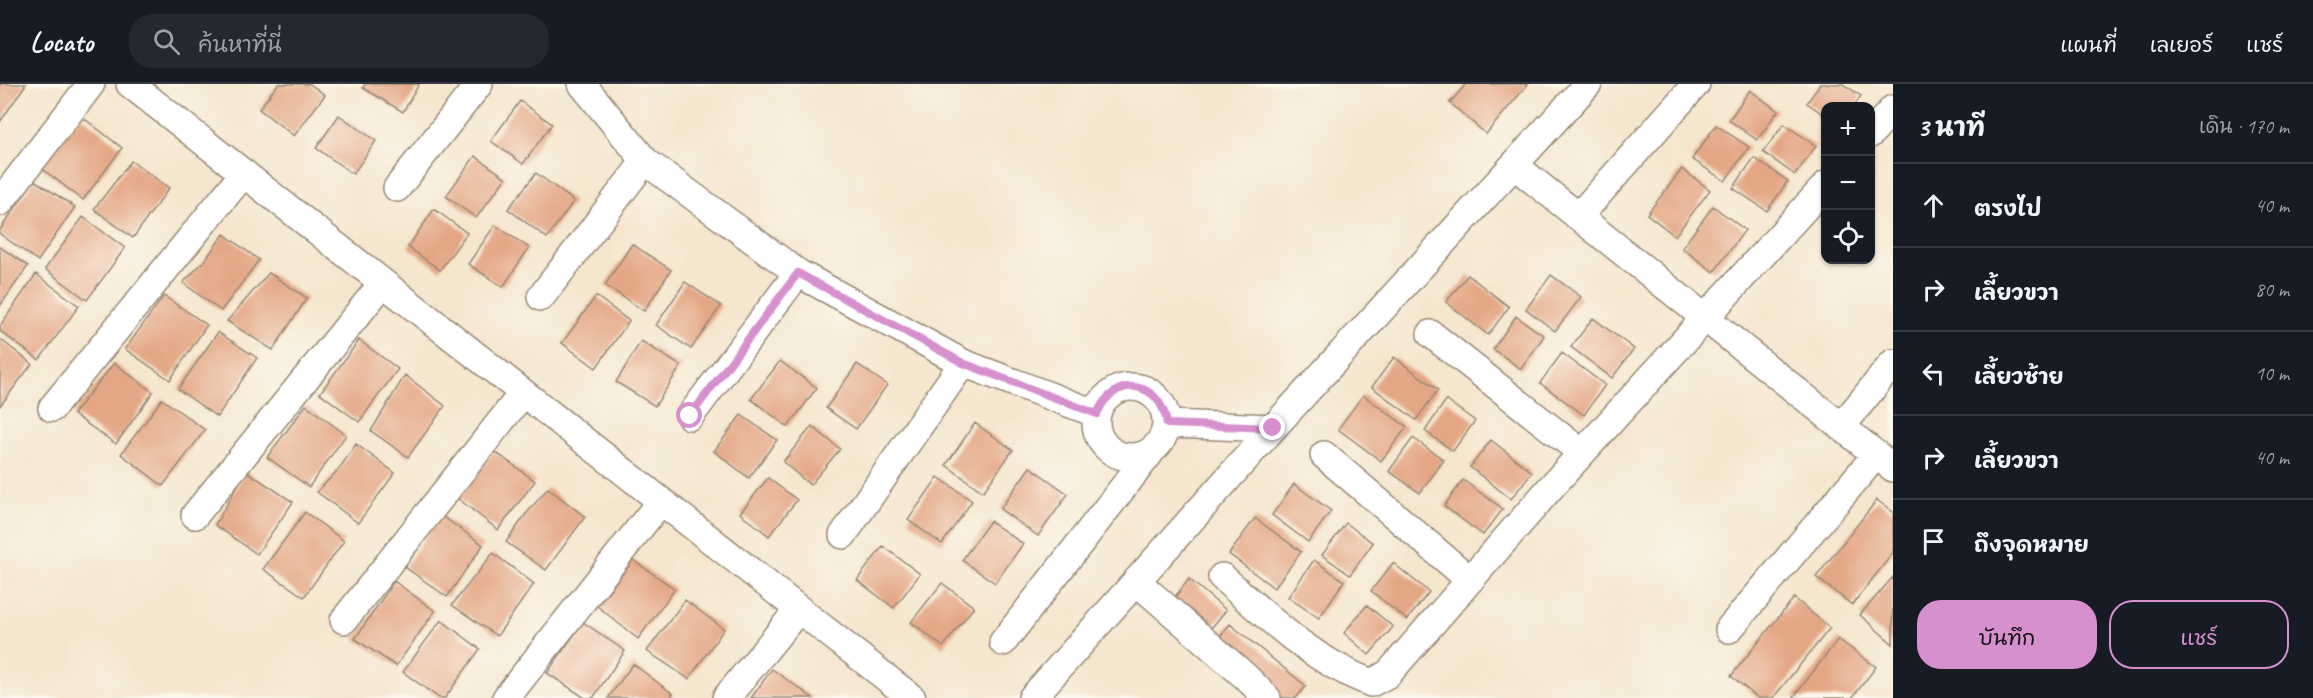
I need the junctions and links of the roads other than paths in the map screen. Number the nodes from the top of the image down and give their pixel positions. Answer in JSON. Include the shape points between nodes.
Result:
{"nodes":[{"id":1,"x":91,"y":84,"type":"edge"},
{"id":2,"x":130,"y":84,"type":"edge"},
{"id":3,"x":479,"y":84,"type":"edge"},
{"id":4,"x":582,"y":84,"type":"edge"},
{"id":5,"x":1588,"y":84,"type":"edge"},
{"id":6,"x":1696,"y":84,"type":"edge"},
{"id":7,"x":1893,"y":109,"type":"edge"},
{"id":8,"x":1875,"y":129,"type":"edge"},
{"id":9,"x":645,"y":160,"type":"junction"},
{"id":10,"x":1514,"y":165,"type":"junction"},
{"id":11,"x":244,"y":173,"type":"junction"},
{"id":12,"x":397,"y":188,"type":"dead end"},
{"id":13,"x":1821,"y":191,"type":"edge"},
{"id":14,"x":0,"y":202,"type":"edge"},
{"id":15,"x":1578,"y":217,"type":"junction"},
{"id":16,"x":798,"y":273,"type":"junction"},
{"id":17,"x":383,"y":283,"type":"junction"},
{"id":18,"x":541,"y":297,"type":"dead end"},
{"id":19,"x":1706,"y":319,"type":"junction"},
{"id":20,"x":1431,"y":334,"type":"dead end"},
{"id":21,"x":963,"y":363,"type":"junction"},
{"id":22,"x":1893,"y":363,"type":"edge"},
{"id":23,"x":524,"y":393,"type":"junction"},
{"id":24,"x":52,"y":408,"type":"dead end"},
{"id":25,"x":1097,"y":414,"type":"junction"},
{"id":26,"x":690,"y":416,"type":"dead end"},
{"id":27,"x":1167,"y":424,"type":"junction"},
{"id":28,"x":1841,"y":427,"type":"junction"},
{"id":29,"x":1273,"y":428,"type":"junction"},
{"id":30,"x":1150,"y":453,"type":"junction"},
{"id":31,"x":1582,"y":453,"type":"junction"},
{"id":32,"x":1324,"y":455,"type":"dead end"},
{"id":33,"x":1885,"y":462,"type":"edge"},
{"id":34,"x":661,"y":501,"type":"junction"},
{"id":35,"x":195,"y":515,"type":"dead end"},
{"id":36,"x":843,"y":535,"type":"dead end"},
{"id":37,"x":1222,"y":577,"type":"dead end"},
{"id":38,"x":1470,"y":580,"type":"junction"},
{"id":39,"x":1136,"y":581,"type":"junction"},
{"id":40,"x":799,"y":609,"type":"junction"},
{"id":41,"x":344,"y":620,"type":"dead end"},
{"id":42,"x":1729,"y":629,"type":"dead end"},
{"id":43,"x":1003,"y":642,"type":"dead end"},
{"id":44,"x":506,"y":698,"type":"edge"},
{"id":45,"x":726,"y":698,"type":"edge"},
{"id":46,"x":912,"y":698,"type":"edge"},
{"id":47,"x":1032,"y":698,"type":"edge"},
{"id":48,"x":1266,"y":698,"type":"edge"}],
"edges":[{"from":1,"to":14,"type":"street"},
{"from":2,"to":11,"type":"street"},
{"from":3,"to":12,"type":"street"},
{"from":4,"to":9,"type":"street"},
{"from":5,"to":10,"type":"street"},
{"from":6,"to":15,"type":"street"},
{"from":7,"to":8,"type":"street"},
{"from":9,"to":16,"type":"street"},
{"from":9,"to":18,"type":"street"},
{"from":10,"to":15,"type":"street"},
{"from":10,"to":29,"type":"street"},
{"from":11,"to":17,"type":"street"},
{"from":11,"to":24,"type":"street"},
{"from":13,"to":19,"type":"street"},
{"from":15,"to":19,"type":"street"},
{"from":16,"to":21,"type":"street"},
{"from":16,"to":26,"type":"street"},
{"from":17,"to":23,"type":"street"},
{"from":17,"to":35,"type":"street"},
{"from":19,"to":28,"type":"street"},
{"from":19,"to":31,"type":"street"},
{"from":20,"to":31,"type":"street"},
{"from":21,"to":25,"type":"street"},
{"from":21,"to":36,"type":"street"},
{"from":22,"to":28,"type":"street"},
{"from":23,"to":34,"type":"street"},
{"from":23,"to":41,"type":"street"},
{"from":25,"to":27,"type":"street","via":[[1101,404],[1119,389],[1142,388],[1161,402]]},
{"from":25,"to":30,"type":"street","via":[[1099,438],[1115,454],[1126,458]]},
{"from":27,"to":29,"type":"street"},
{"from":27,"to":30,"type":"street","via":[[1165,435]]},
{"from":28,"to":33,"type":"street"},
{"from":29,"to":39,"type":"street"},
{"from":30,"to":43,"type":"street"},
{"from":31,"to":38,"type":"street"},
{"from":32,"to":38,"type":"street"},
{"from":33,"to":42,"type":"street"},
{"from":34,"to":40,"type":"street"},
{"from":34,"to":44,"type":"street"},
{"from":37,"to":38,"type":"street","via":[[1302,646],[1371,683],[1388,674]]},
{"from":39,"to":47,"type":"street"},
{"from":39,"to":48,"type":"street"},
{"from":40,"to":45,"type":"street"},
{"from":40,"to":46,"type":"street"}]}
